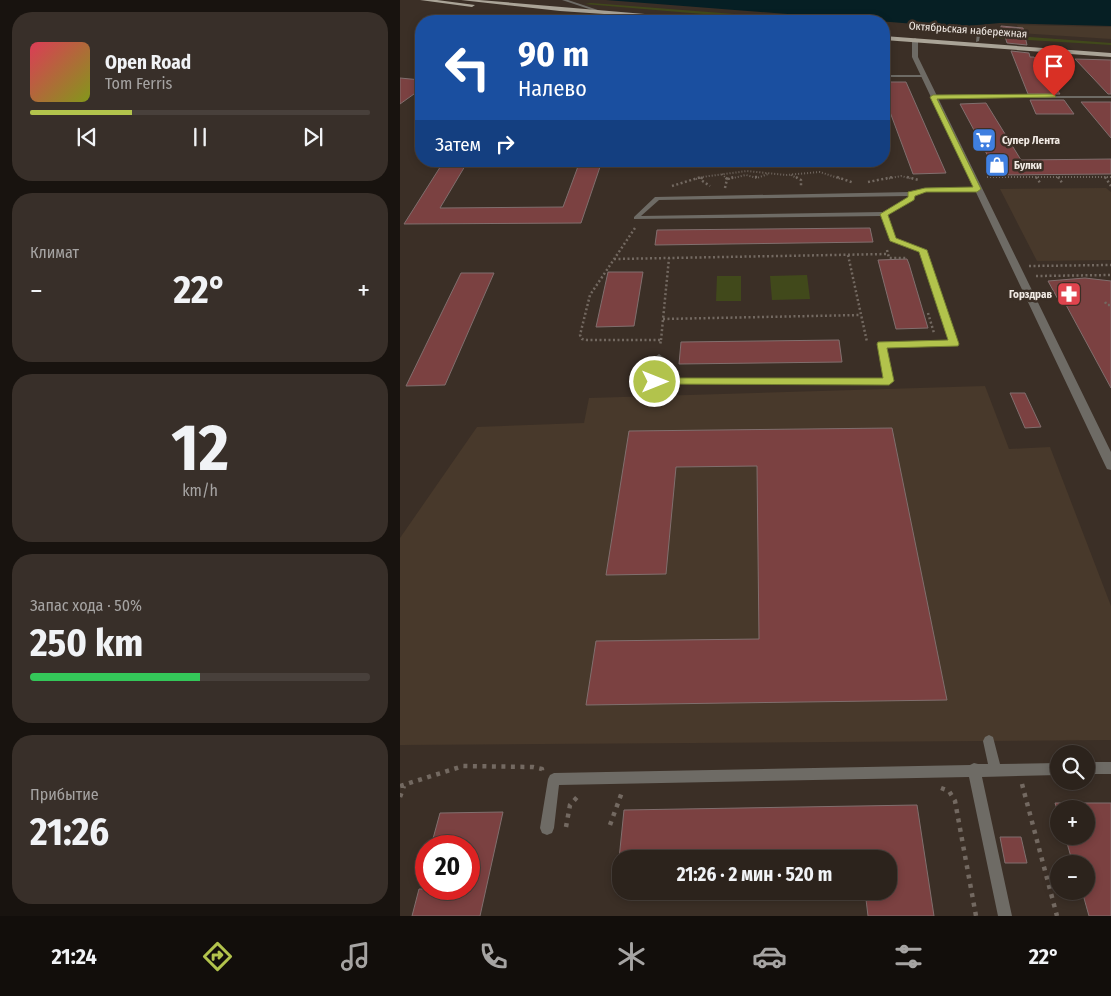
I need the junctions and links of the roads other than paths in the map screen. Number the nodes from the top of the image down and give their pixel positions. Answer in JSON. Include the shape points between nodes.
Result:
{"nodes":[{"id":1,"x":422,"y":0,"type":"edge"},
{"id":2,"x":463,"y":0,"type":"edge"},
{"id":3,"x":564,"y":0,"type":"edge"},
{"id":4,"x":577,"y":5,"type":"junction"},
{"id":5,"x":570,"y":10,"type":"junction"},
{"id":6,"x":602,"y":12,"type":"junction"},
{"id":7,"x":571,"y":15,"type":"edge"},
{"id":8,"x":643,"y":15,"type":"edge"},
{"id":9,"x":1018,"y":31,"type":"dead end"},
{"id":10,"x":890,"y":33,"type":"edge"},
{"id":11,"x":978,"y":36,"type":"junction"},
{"id":12,"x":890,"y":38,"type":"edge"},
{"id":13,"x":915,"y":40,"type":"junction"},
{"id":14,"x":1111,"y":49,"type":"edge"},
{"id":15,"x":1040,"y":51,"type":"junction"},
{"id":16,"x":1111,"y":56,"type":"edge"},
{"id":17,"x":1051,"y":75,"type":"dead end"},
{"id":18,"x":890,"y":76,"type":"edge"},
{"id":19,"x":923,"y":76,"type":"junction"},
{"id":20,"x":1054,"y":96,"type":"junction"},
{"id":21,"x":933,"y":97,"type":"junction"},
{"id":22,"x":1111,"y":97,"type":"edge"},
{"id":23,"x":1060,"y":103,"type":"dead end"},
{"id":24,"x":977,"y":189,"type":"junction"},
{"id":25,"x":911,"y":194,"type":"junction"},
{"id":26,"x":884,"y":214,"type":"junction"},
{"id":27,"x":659,"y":357,"type":"road end"},
{"id":28,"x":1111,"y":464,"type":"edge"},
{"id":29,"x":989,"y":741,"type":"dead end"},
{"id":30,"x":1050,"y":768,"type":"edge"},
{"id":31,"x":1095,"y":768,"type":"edge"},
{"id":32,"x":1111,"y":768,"type":"edge"},
{"id":33,"x":974,"y":769,"type":"junction"},
{"id":34,"x":995,"y":769,"type":"junction"},
{"id":35,"x":547,"y":828,"type":"dead end"},
{"id":36,"x":1005,"y":916,"type":"edge"}],
"edges":[{"from":1,"to":7,"type":"main road"},
{"from":2,"to":5,"type":"main road"},
{"from":3,"to":4,"type":"lane"},
{"from":4,"to":5,"type":"lane"},
{"from":4,"to":6,"type":"lane"},
{"from":5,"to":6,"type":"main road"},
{"from":6,"to":8,"type":"main road"},
{"from":9,"to":11,"type":"lane","via":[[990,31]]},
{"from":10,"to":11,"type":"main road","name":"Октябрьская набережная"},
{"from":11,"to":14,"type":"main road","name":"Октябрьская набережная"},
{"from":12,"to":13,"type":"main road","name":"Октябрьская набережная"},
{"from":13,"to":15,"type":"main road","name":"Октябрьская набережная"},
{"from":13,"to":19,"type":"street","via":[[915,57]]},
{"from":15,"to":16,"type":"main road","name":"Октябрьская набережная"},
{"from":15,"to":17,"type":"lane"},
{"from":18,"to":19,"type":"lane"},
{"from":19,"to":21,"type":"street"},
{"from":20,"to":21,"type":"lane"},
{"from":20,"to":22,"type":"lane"},
{"from":20,"to":23,"type":"lane"},
{"from":21,"to":24,"type":"street"},
{"from":24,"to":25,"type":"lane","via":[[925,190]]},
{"from":24,"to":28,"type":"street"},
{"from":25,"to":26,"type":"lane","via":[[912,198]]},
{"from":25,"to":26,"type":"lane","via":[[657,198],[636,218]]},
{"from":26,"to":27,"type":"lane","via":[[893,240],[922,250],[954,344],[881,344],[889,381],[655,382]]},
{"from":29,"to":34,"type":"lane"},
{"from":30,"to":34,"type":"lane"},
{"from":31,"to":32,"type":"lane"},
{"from":33,"to":34,"type":"lane"},
{"from":33,"to":35,"type":"lane","via":[[554,779]]},
{"from":33,"to":36,"type":"lane"}]}
